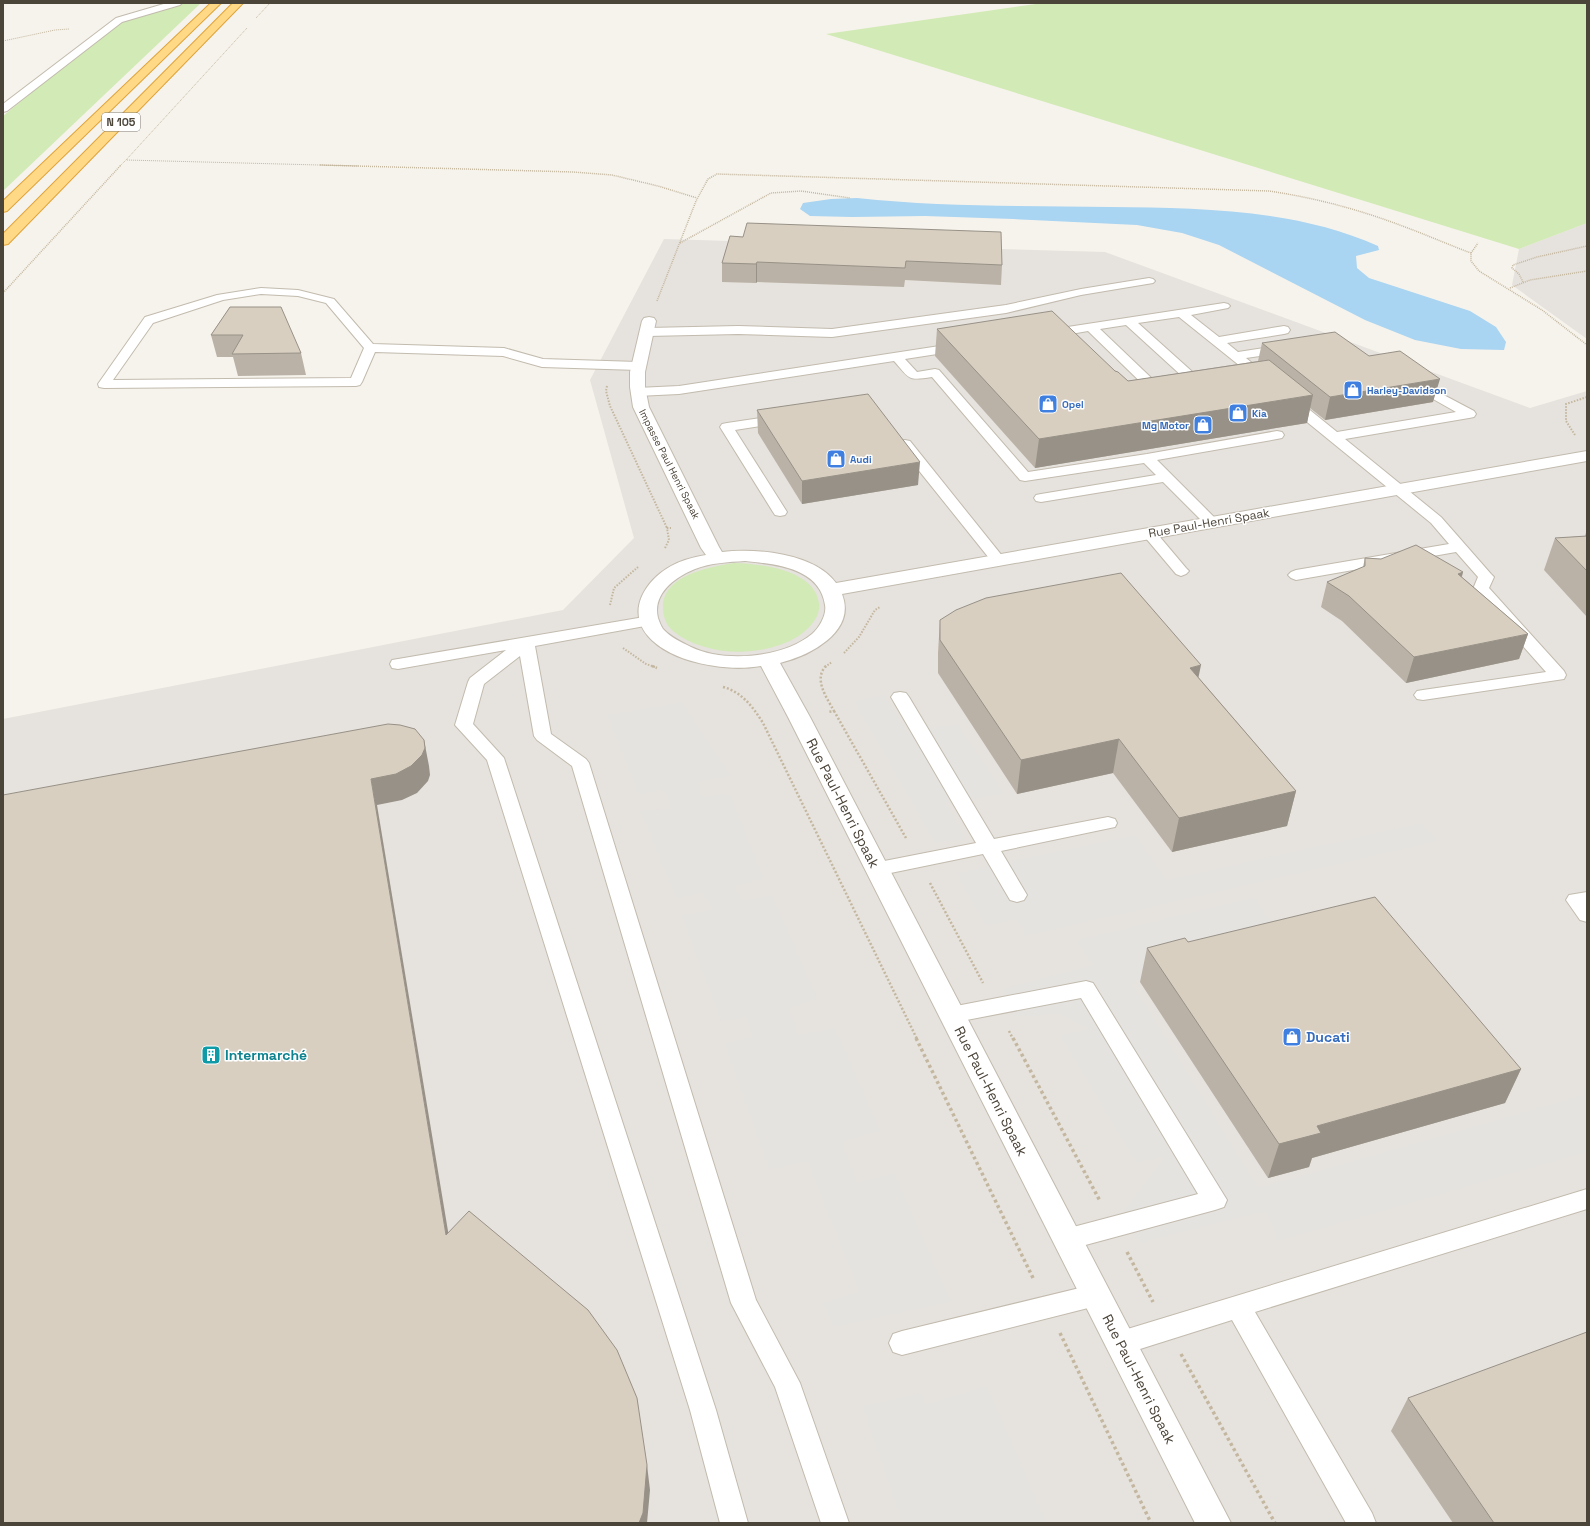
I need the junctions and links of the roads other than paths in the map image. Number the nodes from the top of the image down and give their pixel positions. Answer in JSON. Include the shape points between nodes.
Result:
{"nodes":[{"id":1,"x":177,"y":3,"type":"edge"},
{"id":2,"x":216,"y":3,"type":"edge"},
{"id":3,"x":238,"y":3,"type":"edge"},
{"id":4,"x":3,"y":109,"type":"edge"},
{"id":5,"x":3,"y":208,"type":"edge"},
{"id":6,"x":3,"y":241,"type":"edge"},
{"id":7,"x":1149,"y":280,"type":"dead end"},
{"id":8,"x":1224,"y":306,"type":"dead end"},
{"id":9,"x":1182,"y":313,"type":"junction"},
{"id":10,"x":1129,"y":321,"type":"junction"},
{"id":11,"x":649,"y":327,"type":"joint"},
{"id":12,"x":1091,"y":327,"type":"junction"},
{"id":13,"x":1284,"y":330,"type":"dead end"},
{"id":14,"x":1053,"y":333,"type":"junction"},
{"id":15,"x":1037,"y":335,"type":"edge"},
{"id":16,"x":1216,"y":340,"type":"junction"},
{"id":17,"x":1064,"y":343,"type":"edge"},
{"id":18,"x":967,"y":346,"type":"edge"},
{"id":19,"x":1296,"y":347,"type":"edge"},
{"id":20,"x":370,"y":348,"type":"junction"},
{"id":21,"x":1236,"y":356,"type":"junction"},
{"id":22,"x":897,"y":357,"type":"junction"},
{"id":23,"x":638,"y":366,"type":"junction"},
{"id":24,"x":1189,"y":390,"type":"edge"},
{"id":25,"x":637,"y":392,"type":"junction"},
{"id":26,"x":1175,"y":392,"type":"edge"},
{"id":27,"x":1438,"y":396,"type":"dead end"},
{"id":28,"x":796,"y":416,"type":"edge"},
{"id":29,"x":897,"y":434,"type":"edge"},
{"id":30,"x":1277,"y":436,"type":"dead end"},
{"id":31,"x":1334,"y":437,"type":"junction"},
{"id":32,"x":1587,"y":456,"type":"edge"},
{"id":33,"x":1147,"y":458,"type":"junction"},
{"id":34,"x":1166,"y":477,"type":"junction"},
{"id":35,"x":1398,"y":489,"type":"junction"},
{"id":36,"x":1040,"y":498,"type":"dead end"},
{"id":37,"x":780,"y":512,"type":"dead end"},
{"id":38,"x":1211,"y":522,"type":"junction"},
{"id":39,"x":1149,"y":533,"type":"junction"},
{"id":40,"x":1460,"y":547,"type":"junction"},
{"id":41,"x":717,"y":557,"type":"junction"},
{"id":42,"x":998,"y":560,"type":"junction"},
{"id":43,"x":1181,"y":571,"type":"dead end"},
{"id":44,"x":1296,"y":575,"type":"dead end"},
{"id":45,"x":831,"y":590,"type":"junction"},
{"id":46,"x":650,"y":621,"type":"junction"},
{"id":47,"x":526,"y":643,"type":"junction"},
{"id":48,"x":768,"y":660,"type":"junction"},
{"id":49,"x":398,"y":664,"type":"dead end"},
{"id":50,"x":1423,"y":695,"type":"dead end"},
{"id":51,"x":900,"y":697,"type":"dead end"},
{"id":52,"x":1108,"y":823,"type":"dead end"},
{"id":53,"x":988,"y":847,"type":"junction"},
{"id":54,"x":876,"y":869,"type":"junction"},
{"id":55,"x":1017,"y":895,"type":"dead end"},
{"id":56,"x":1587,"y":899,"type":"edge"},
{"id":57,"x":1587,"y":915,"type":"edge"},
{"id":58,"x":951,"y":1015,"type":"junction"},
{"id":59,"x":1587,"y":1199,"type":"edge"},
{"id":60,"x":1067,"y":1238,"type":"junction"},
{"id":61,"x":1096,"y":1295,"type":"junction"},
{"id":62,"x":1238,"y":1306,"type":"junction"},
{"id":63,"x":1121,"y":1343,"type":"junction"},
{"id":64,"x":902,"y":1344,"type":"dead end"},
{"id":65,"x":734,"y":1523,"type":"edge"},
{"id":66,"x":835,"y":1523,"type":"edge"},
{"id":67,"x":1214,"y":1523,"type":"edge"},
{"id":68,"x":1362,"y":1523,"type":"edge"}],
"edges":[{"from":1,"to":4,"type":"street","via":[[119,20]]},
{"from":2,"to":5,"type":"highway","number":"N 105"},
{"from":3,"to":6,"type":"highway","number":"N 105"},
{"from":7,"to":11,"type":"lane","via":[[1006,309],[832,333]]},
{"from":8,"to":9,"type":"lane"},
{"from":9,"to":10,"type":"lane"},
{"from":9,"to":16,"type":"lane"},
{"from":10,"to":12,"type":"lane"},
{"from":10,"to":24,"type":"lane","via":[[1202,388]]},
{"from":11,"to":23,"type":"street","name":"Impasse Paul Henri Spaak"},
{"from":12,"to":14,"type":"lane"},
{"from":12,"to":26,"type":"lane","via":[[1161,394]]},
{"from":13,"to":16,"type":"lane"},
{"from":14,"to":15,"type":"lane"},
{"from":14,"to":17,"type":"lane"},
{"from":16,"to":21,"type":"lane"},
{"from":18,"to":22,"type":"lane"},
{"from":19,"to":21,"type":"lane"},
{"from":20,"to":20,"type":"lane","via":[[330,301],[298,293],[255,292],[221,297],[149,320],[104,384],[356,382]]},
{"from":20,"to":23,"type":"lane","via":[[504,352],[542,363]]},
{"from":21,"to":31,"type":"lane"},
{"from":22,"to":25,"type":"lane","via":[[679,390]]},
{"from":22,"to":33,"type":"lane","via":[[914,376],[935,373],[1025,477]]},
{"from":23,"to":25,"type":"street","name":"Impasse Paul Henri Spaak"},
{"from":25,"to":41,"type":"street","name":"Impasse Paul Henri Spaak","via":[[640,407],[710,548]]},
{"from":27,"to":31,"type":"lane","via":[[1469,414]]},
{"from":28,"to":37,"type":"lane","via":[[727,427]]},
{"from":29,"to":42,"type":"lane"},
{"from":30,"to":33,"type":"lane"},
{"from":31,"to":35,"type":"lane"},
{"from":32,"to":35,"type":"street","name":"Rue Paul-Henri Spaak"},
{"from":33,"to":34,"type":"lane"},
{"from":34,"to":36,"type":"lane"},
{"from":34,"to":38,"type":"lane"},
{"from":35,"to":38,"type":"street","name":"Rue Paul-Henri Spaak"},
{"from":35,"to":40,"type":"lane","via":[[1436,520]]},
{"from":38,"to":39,"type":"street","name":"Rue Paul-Henri Spaak"},
{"from":39,"to":42,"type":"street","name":"Rue Paul-Henri Spaak"},
{"from":39,"to":43,"type":"lane"},
{"from":40,"to":44,"type":"lane"},
{"from":40,"to":50,"type":"lane","via":[[1486,577],[1481,589],[1558,675]]},
{"from":41,"to":45,"type":"street","via":[[745,555],[772,558],[797,565],[818,576]]},
{"from":41,"to":46,"type":"street","via":[[688,565],[665,578],[651,594],[647,613]]},
{"from":42,"to":45,"type":"street","name":"Rue Paul-Henri Spaak"},
{"from":45,"to":48,"type":"street","via":[[836,606],[832,623],[818,639],[796,652]]},
{"from":46,"to":47,"type":"lane"},
{"from":46,"to":48,"type":"street","via":[[654,631],[673,647],[700,658],[734,662]]},
{"from":47,"to":49,"type":"lane"},
{"from":47,"to":65,"type":"lane","via":[[476,682],[464,725],[495,758],[703,1410]]},
{"from":47,"to":66,"type":"lane","via":[[543,736],[580,763],[744,1303],[787,1383]]},
{"from":48,"to":54,"type":"street","name":"Rue Paul-Henri Spaak"},
{"from":51,"to":53,"type":"lane"},
{"from":52,"to":53,"type":"lane"},
{"from":53,"to":54,"type":"lane"},
{"from":53,"to":55,"type":"lane"},
{"from":54,"to":58,"type":"street","name":"Rue Paul-Henri Spaak"},
{"from":56,"to":57,"type":"lane","via":[[1576,900]]},
{"from":58,"to":60,"type":"street","name":"Rue Paul-Henri Spaak"},
{"from":58,"to":60,"type":"lane","via":[[1086,989],[1215,1200]]},
{"from":59,"to":62,"type":"lane"},
{"from":60,"to":61,"type":"street","name":"Rue Paul-Henri Spaak"},
{"from":61,"to":63,"type":"street","name":"Rue Paul-Henri Spaak"},
{"from":61,"to":64,"type":"lane"},
{"from":62,"to":63,"type":"lane"},
{"from":62,"to":68,"type":"lane"},
{"from":63,"to":67,"type":"street","name":"Rue Paul-Henri Spaak"}]}
